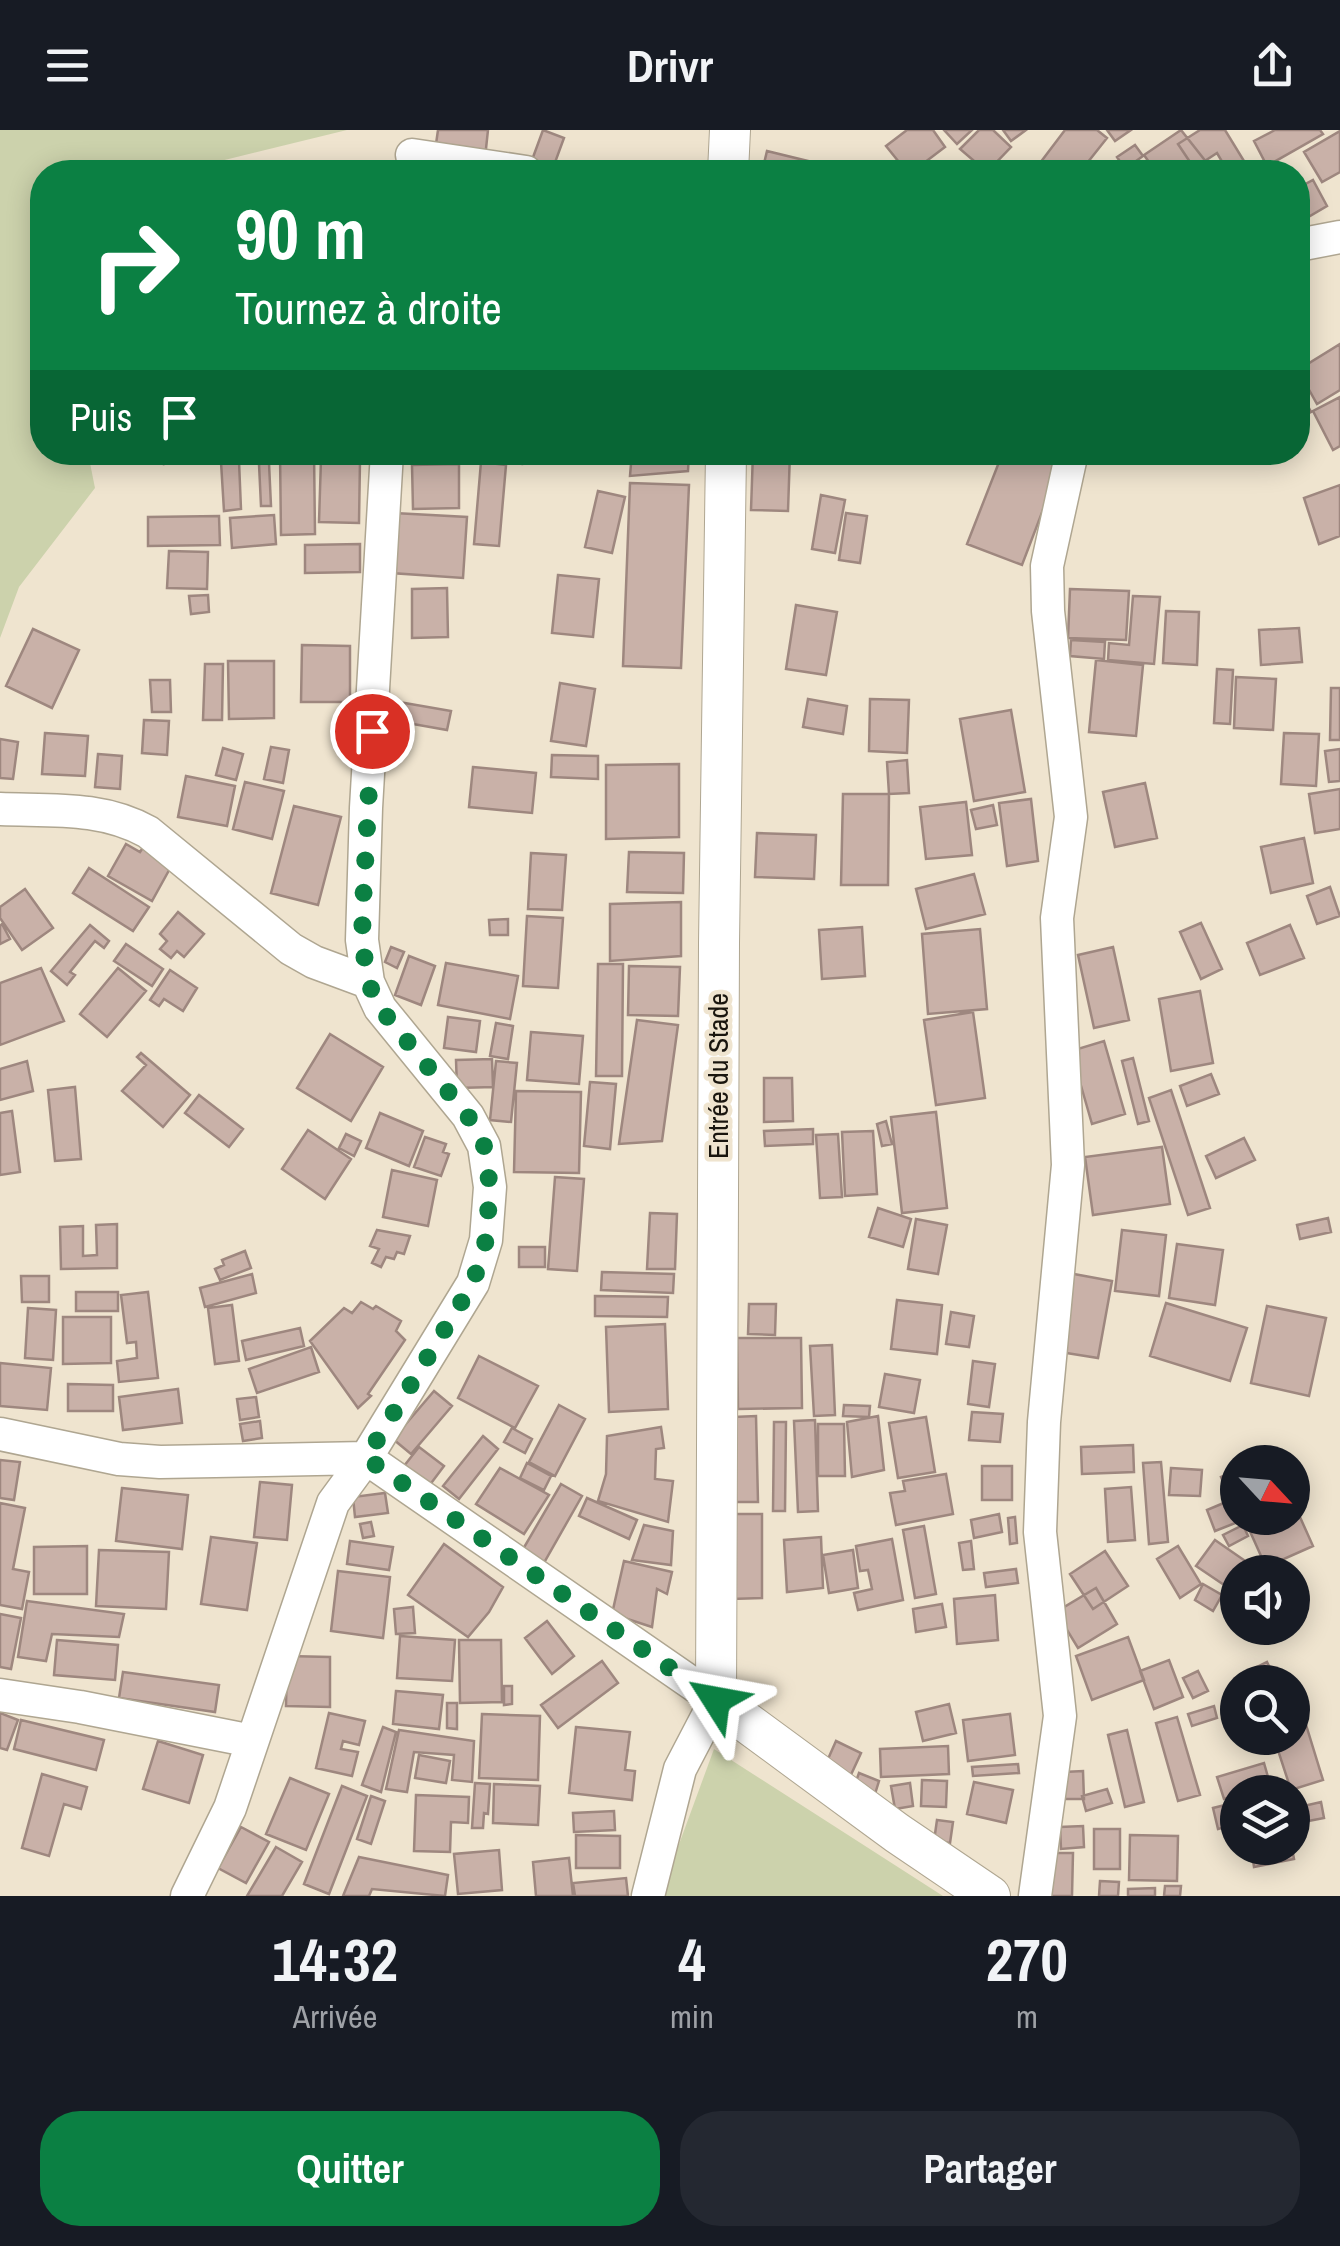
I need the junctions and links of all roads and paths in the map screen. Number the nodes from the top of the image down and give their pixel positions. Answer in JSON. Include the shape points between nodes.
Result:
{"nodes":[{"id":1,"x":730,"y":130,"type":"edge"},
{"id":2,"x":413,"y":152,"type":"edge"},
{"id":3,"x":458,"y":160,"type":"edge"},
{"id":4,"x":729,"y":160,"type":"edge"},
{"id":5,"x":1340,"y":237,"type":"edge"},
{"id":6,"x":1310,"y":242,"type":"edge"},
{"id":7,"x":386,"y":465,"type":"edge"},
{"id":8,"x":726,"y":465,"type":"edge"},
{"id":9,"x":1069,"y":465,"type":"edge"},
{"id":10,"x":0,"y":809,"type":"edge"},
{"id":11,"x":368,"y":982,"type":"junction"},
{"id":12,"x":0,"y":1434,"type":"edge"},
{"id":13,"x":366,"y":1458,"type":"junction"},
{"id":14,"x":0,"y":1695,"type":"edge"},
{"id":15,"x":716,"y":1700,"type":"junction"},
{"id":16,"x":252,"y":1742,"type":"junction"},
{"id":17,"x":187,"y":1896,"type":"edge"},
{"id":18,"x":648,"y":1896,"type":"edge"},
{"id":19,"x":990,"y":1896,"type":"edge"},
{"id":20,"x":1034,"y":1896,"type":"edge"}],
"edges":[{"from":1,"to":4,"type":"street"},
{"from":2,"to":3,"type":"street"},
{"from":5,"to":6,"type":"street"},
{"from":7,"to":11,"type":"street","via":[[366,808],[362,940]]},
{"from":8,"to":15,"type":"street","name":"Entrée du Stade"},
{"from":9,"to":20,"type":"street","via":[[1047,566],[1072,817],[1057,918],[1067,1202],[1040,1532],[1060,1716]]},
{"from":10,"to":11,"type":"street","via":[[104,813],[126,820],[291,948]]},
{"from":11,"to":13,"type":"street","via":[[380,1008],[468,1116],[484,1146],[490,1187],[486,1240],[473,1283]]},
{"from":12,"to":13,"type":"street","via":[[132,1460]]},
{"from":13,"to":15,"type":"street"},
{"from":13,"to":16,"type":"street","via":[[322,1527]]},
{"from":14,"to":16,"type":"street"},
{"from":15,"to":18,"type":"street","via":[[680,1769]]},
{"from":15,"to":19,"type":"street"},
{"from":16,"to":17,"type":"street"}]}
